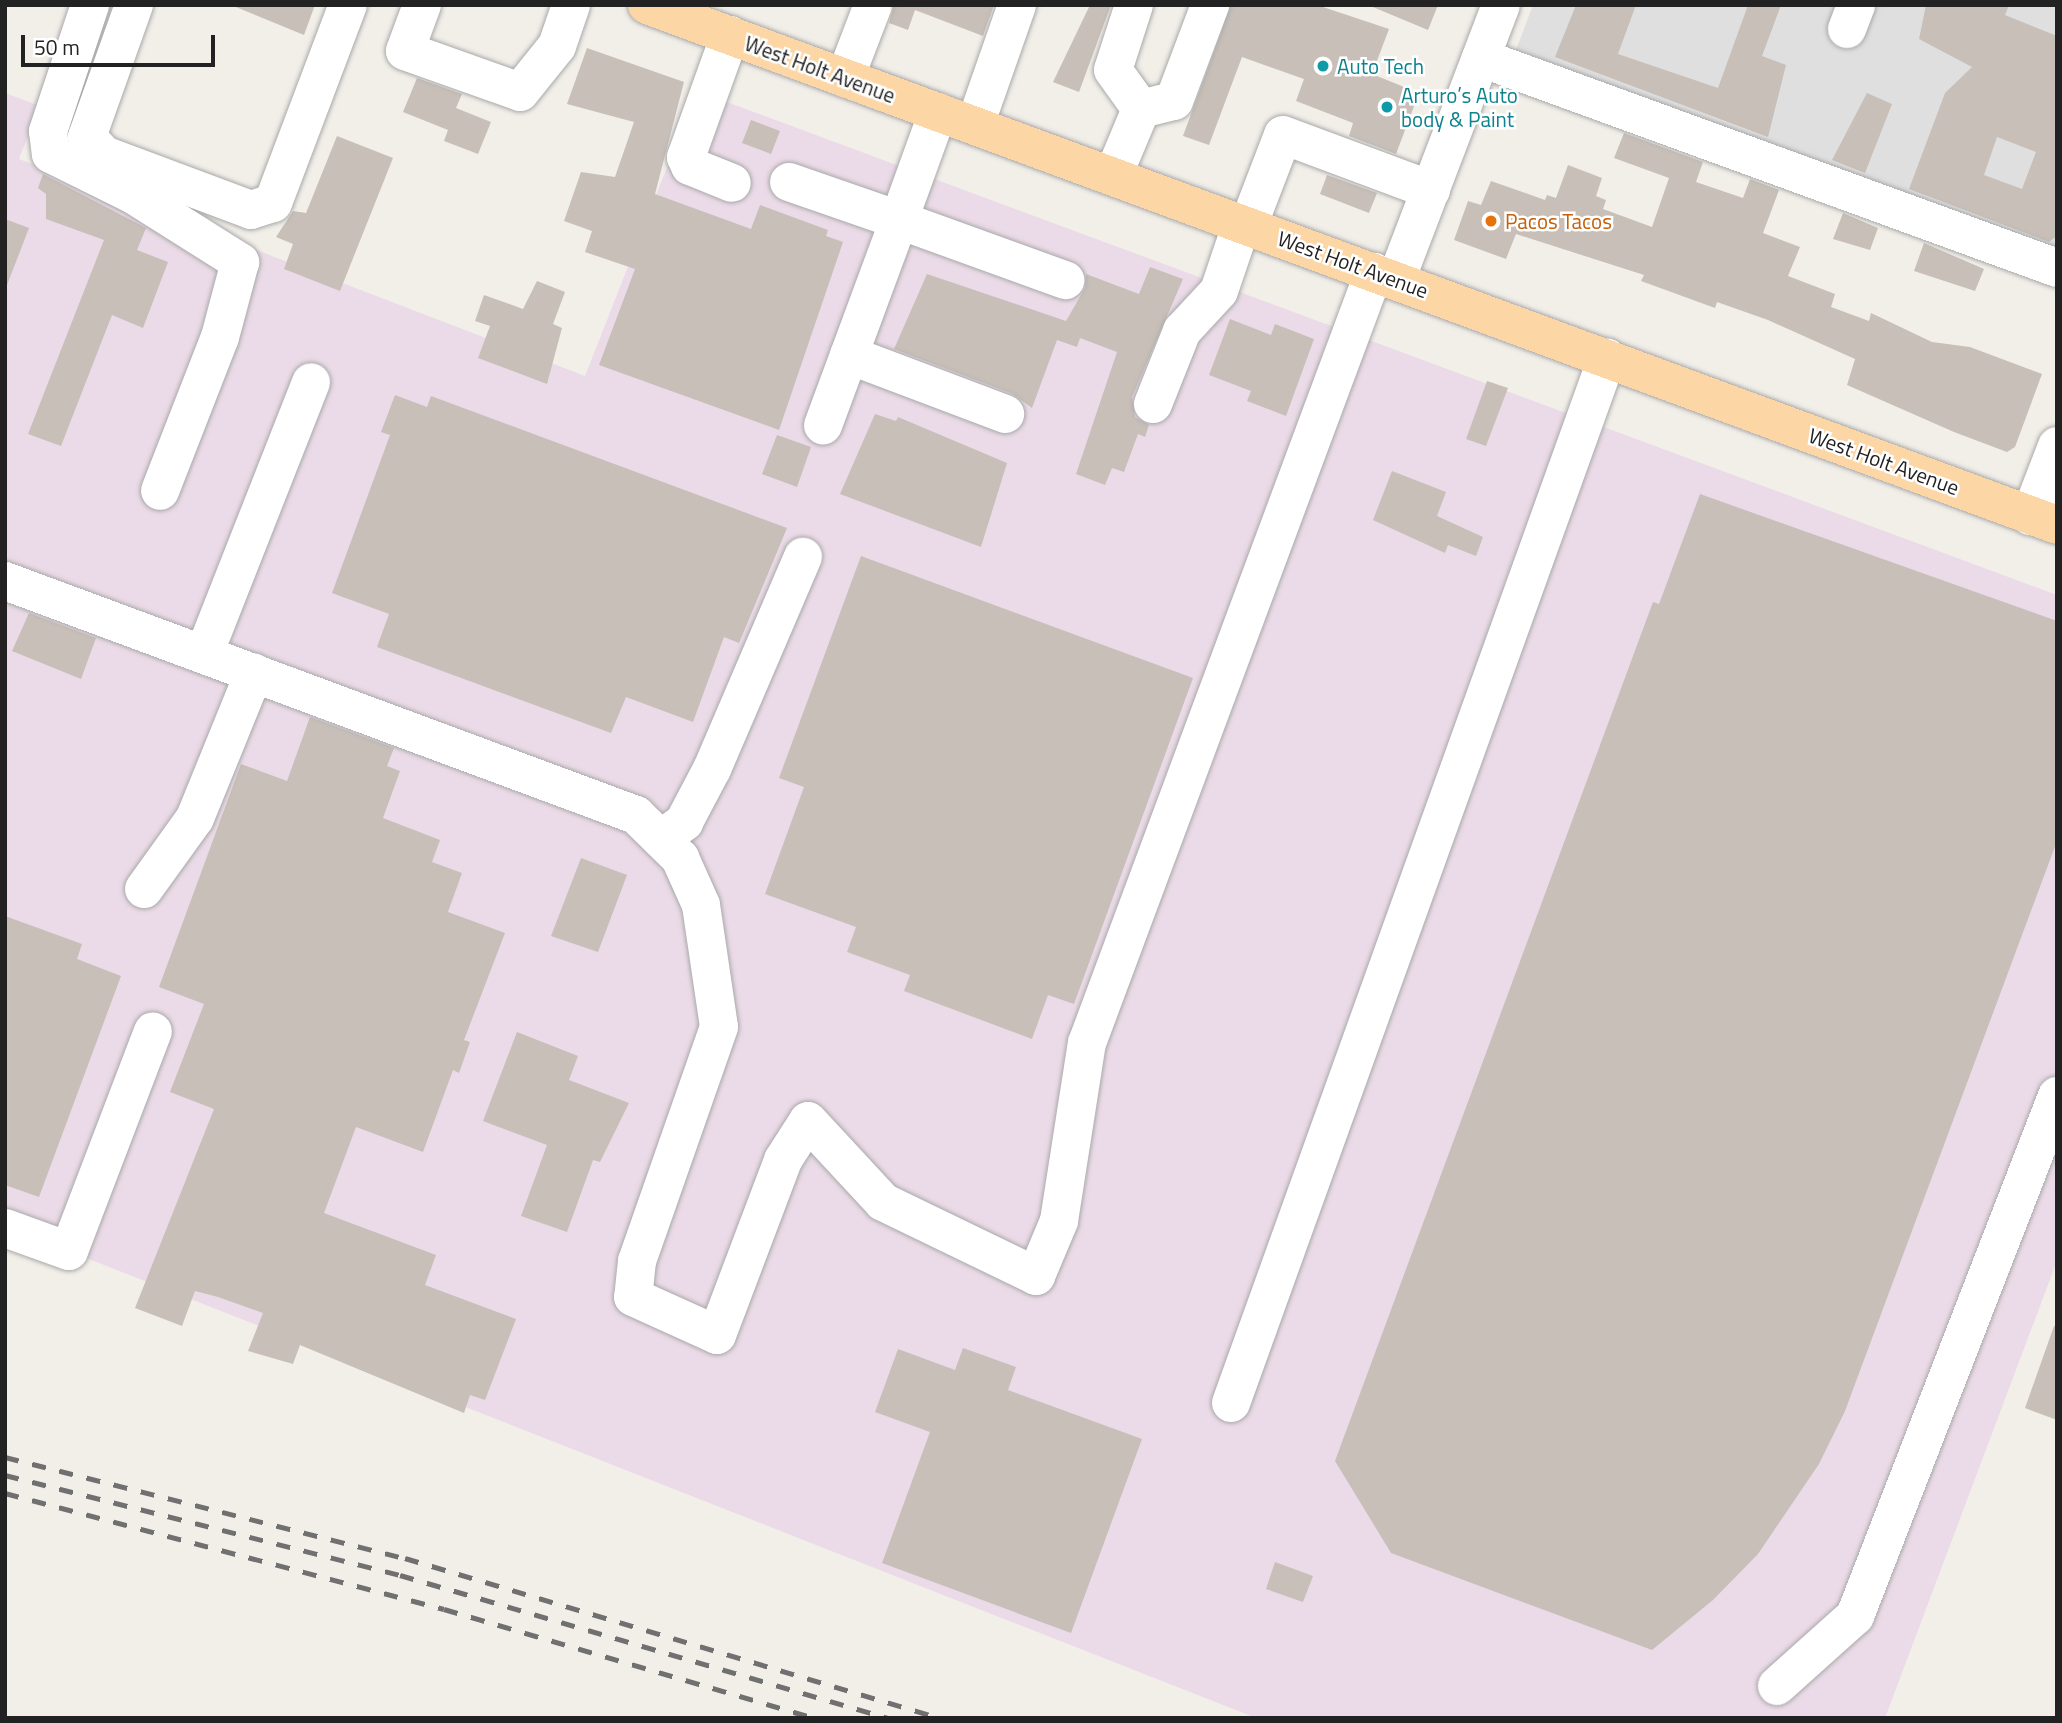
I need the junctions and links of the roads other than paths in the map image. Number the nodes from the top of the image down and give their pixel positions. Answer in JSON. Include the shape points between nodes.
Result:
{"nodes":[{"id":1,"x":90,"y":5,"type":"edge"},
{"id":2,"x":134,"y":5,"type":"edge"},
{"id":3,"x":348,"y":5,"type":"edge"},
{"id":4,"x":422,"y":5,"type":"edge"},
{"id":5,"x":571,"y":5,"type":"edge"},
{"id":6,"x":873,"y":5,"type":"edge"},
{"id":7,"x":1017,"y":5,"type":"edge"},
{"id":8,"x":1133,"y":5,"type":"edge"},
{"id":9,"x":1210,"y":5,"type":"edge"},
{"id":10,"x":1501,"y":5,"type":"edge"},
{"id":11,"x":651,"y":6,"type":"edge"},
{"id":12,"x":711,"y":22,"type":"edge"},
{"id":13,"x":1481,"y":58,"type":"junction"},
{"id":14,"x":845,"y":78,"type":"junction"},
{"id":15,"x":1141,"y":109,"type":"junction"},
{"id":16,"x":938,"y":112,"type":"junction"},
{"id":17,"x":975,"y":125,"type":"junction"},
{"id":18,"x":1113,"y":176,"type":"junction"},
{"id":19,"x":789,"y":182,"type":"dead end"},
{"id":20,"x":732,"y":183,"type":"dead end"},
{"id":21,"x":1431,"y":190,"type":"junction"},
{"id":22,"x":899,"y":220,"type":"junction"},
{"id":23,"x":1245,"y":224,"type":"junction"},
{"id":24,"x":2057,"y":268,"type":"edge"},
{"id":25,"x":1385,"y":276,"type":"junction"},
{"id":26,"x":1065,"y":280,"type":"dead end"},
{"id":27,"x":849,"y":355,"type":"junction"},
{"id":28,"x":1607,"y":358,"type":"junction"},
{"id":29,"x":311,"y":382,"type":"dead end"},
{"id":30,"x":1153,"y":404,"type":"dead end"},
{"id":31,"x":1005,"y":414,"type":"dead end"},
{"id":32,"x":823,"y":425,"type":"dead end"},
{"id":33,"x":2057,"y":446,"type":"edge"},
{"id":34,"x":160,"y":491,"type":"dead end"},
{"id":35,"x":2043,"y":521,"type":"edge"},
{"id":36,"x":803,"y":558,"type":"dead end"},
{"id":37,"x":5,"y":581,"type":"edge"},
{"id":38,"x":204,"y":654,"type":"junction"},
{"id":39,"x":254,"y":673,"type":"junction"},
{"id":40,"x":661,"y":839,"type":"junction"},
{"id":41,"x":145,"y":889,"type":"dead end"},
{"id":42,"x":153,"y":1031,"type":"dead end"},
{"id":43,"x":2057,"y":1096,"type":"edge"},
{"id":44,"x":5,"y":1228,"type":"edge"},
{"id":45,"x":1231,"y":1403,"type":"dead end"},
{"id":46,"x":1777,"y":1686,"type":"dead end"}],
"edges":[{"from":1,"to":34,"type":"street","via":[[48,131],[51,155],[132,194],[240,262],[220,337]]},
{"from":2,"to":3,"type":"street","via":[[87,137],[104,155],[251,211],[273,203]]},
{"from":4,"to":5,"type":"street","via":[[405,51],[520,92],[557,46]]},
{"from":6,"to":14,"type":"street"},
{"from":7,"to":17,"type":"street"},
{"from":8,"to":15,"type":"street","via":[[1113,70]]},
{"from":9,"to":15,"type":"street","via":[[1174,101]]},
{"from":10,"to":13,"type":"street"},
{"from":11,"to":12,"type":"main road","name":"West Holt Avenue"},
{"from":12,"to":14,"type":"main road","name":"West Holt Avenue"},
{"from":12,"to":20,"type":"street","via":[[686,158],[690,166]]},
{"from":13,"to":21,"type":"street"},
{"from":13,"to":24,"type":"street"},
{"from":14,"to":16,"type":"main road","name":"West Holt Avenue"},
{"from":15,"to":18,"type":"street"},
{"from":16,"to":17,"type":"main road","name":"West Holt Avenue"},
{"from":16,"to":22,"type":"street"},
{"from":17,"to":18,"type":"main road","name":"West Holt Avenue"},
{"from":18,"to":23,"type":"main road","name":"West Holt Avenue"},
{"from":19,"to":22,"type":"street"},
{"from":21,"to":23,"type":"street","via":[[1283,135]]},
{"from":21,"to":25,"type":"street"},
{"from":22,"to":26,"type":"street"},
{"from":22,"to":27,"type":"street"},
{"from":23,"to":25,"type":"main road","name":"West Holt Avenue"},
{"from":23,"to":30,"type":"street","via":[[1219,291],[1182,331]]},
{"from":25,"to":28,"type":"main road","name":"West Holt Avenue"},
{"from":25,"to":40,"type":"street","via":[[1087,1043],[1059,1221],[1036,1276],[883,1202],[808,1121],[783,1160],[718,1335],[633,1297],[637,1261],[719,1027],[701,905],[680,859]]},
{"from":27,"to":31,"type":"street"},
{"from":27,"to":32,"type":"street"},
{"from":28,"to":35,"type":"main road","name":"West Holt Avenue"},
{"from":28,"to":45,"type":"street"},
{"from":29,"to":38,"type":"street"},
{"from":33,"to":35,"type":"street"},
{"from":36,"to":40,"type":"street","via":[[712,769],[684,822]]},
{"from":37,"to":38,"type":"street"},
{"from":38,"to":39,"type":"street"},
{"from":39,"to":40,"type":"street","via":[[636,815]]},
{"from":39,"to":41,"type":"street","via":[[195,818]]},
{"from":42,"to":44,"type":"street","via":[[69,1251]]},
{"from":43,"to":46,"type":"street","via":[[1855,1616]]}]}
